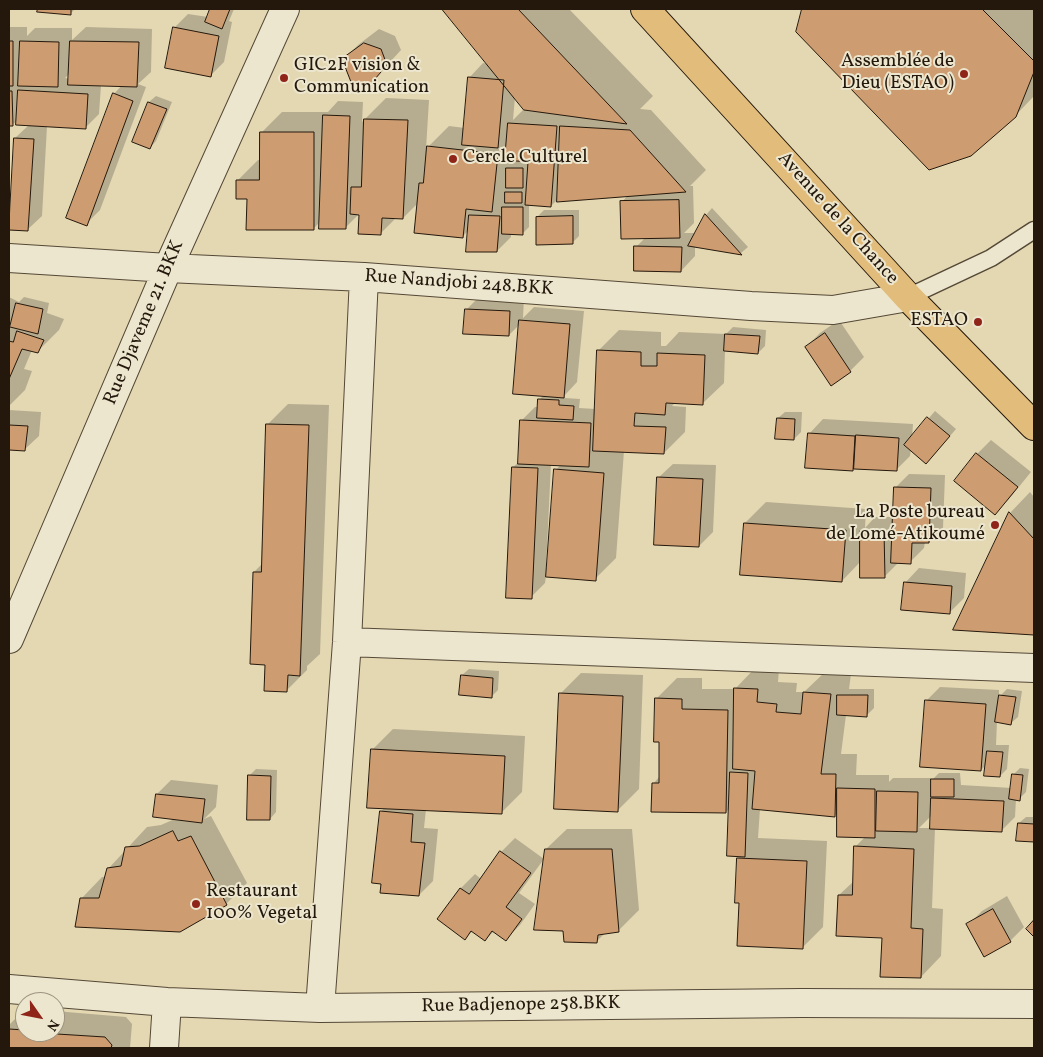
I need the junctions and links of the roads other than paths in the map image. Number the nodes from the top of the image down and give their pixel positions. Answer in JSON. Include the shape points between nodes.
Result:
{"nodes":[{"id":1,"x":284,"y":9,"type":"edge"},
{"id":2,"x":645,"y":9,"type":"edge"},
{"id":3,"x":1034,"y":230,"type":"edge"},
{"id":4,"x":9,"y":258,"type":"edge"},
{"id":5,"x":168,"y":268,"type":"junction"},
{"id":6,"x":364,"y":277,"type":"junction"},
{"id":7,"x":908,"y":297,"type":"junction"},
{"id":8,"x":1034,"y":426,"type":"edge"},
{"id":9,"x":14,"y":612,"type":"edge"},
{"id":10,"x":9,"y":639,"type":"edge"},
{"id":11,"x":347,"y":642,"type":"junction"},
{"id":12,"x":1034,"y":668,"type":"edge"},
{"id":13,"x":9,"y":989,"type":"edge"},
{"id":14,"x":167,"y":1002,"type":"junction"},
{"id":15,"x":1034,"y":1004,"type":"edge"},
{"id":16,"x":320,"y":1008,"type":"junction"},
{"id":17,"x":164,"y":1048,"type":"edge"}],
"edges":[{"from":1,"to":5,"type":"street","name":"Rue Djaveme 21. BKK"},
{"from":2,"to":7,"type":"main road","name":"Avenue de la Chance"},
{"from":3,"to":7,"type":"lane","via":[[991,258]]},
{"from":4,"to":5,"type":"street","name":"Rue Nandjobi 248.BKK"},
{"from":5,"to":6,"type":"street","name":"Rue Nandjobi 248.BKK"},
{"from":5,"to":9,"type":"street","name":"Rue Djaveme 21. BKK"},
{"from":6,"to":7,"type":"street","name":"Rue Nandjobi 248.BKK","via":[[833,310]]},
{"from":6,"to":11,"type":"street"},
{"from":7,"to":8,"type":"main road","name":"Avenue de la Chance"},
{"from":9,"to":10,"type":"street","name":"Rue Djaveme 21. BKK"},
{"from":11,"to":12,"type":"street"},
{"from":11,"to":16,"type":"street"},
{"from":13,"to":14,"type":"street","name":"Rue Badjenope 258.BKK"},
{"from":14,"to":16,"type":"street","name":"Rue Badjenope 258.BKK"},
{"from":14,"to":17,"type":"street"},
{"from":15,"to":16,"type":"street","name":"Rue Badjenope 258.BKK"}]}
